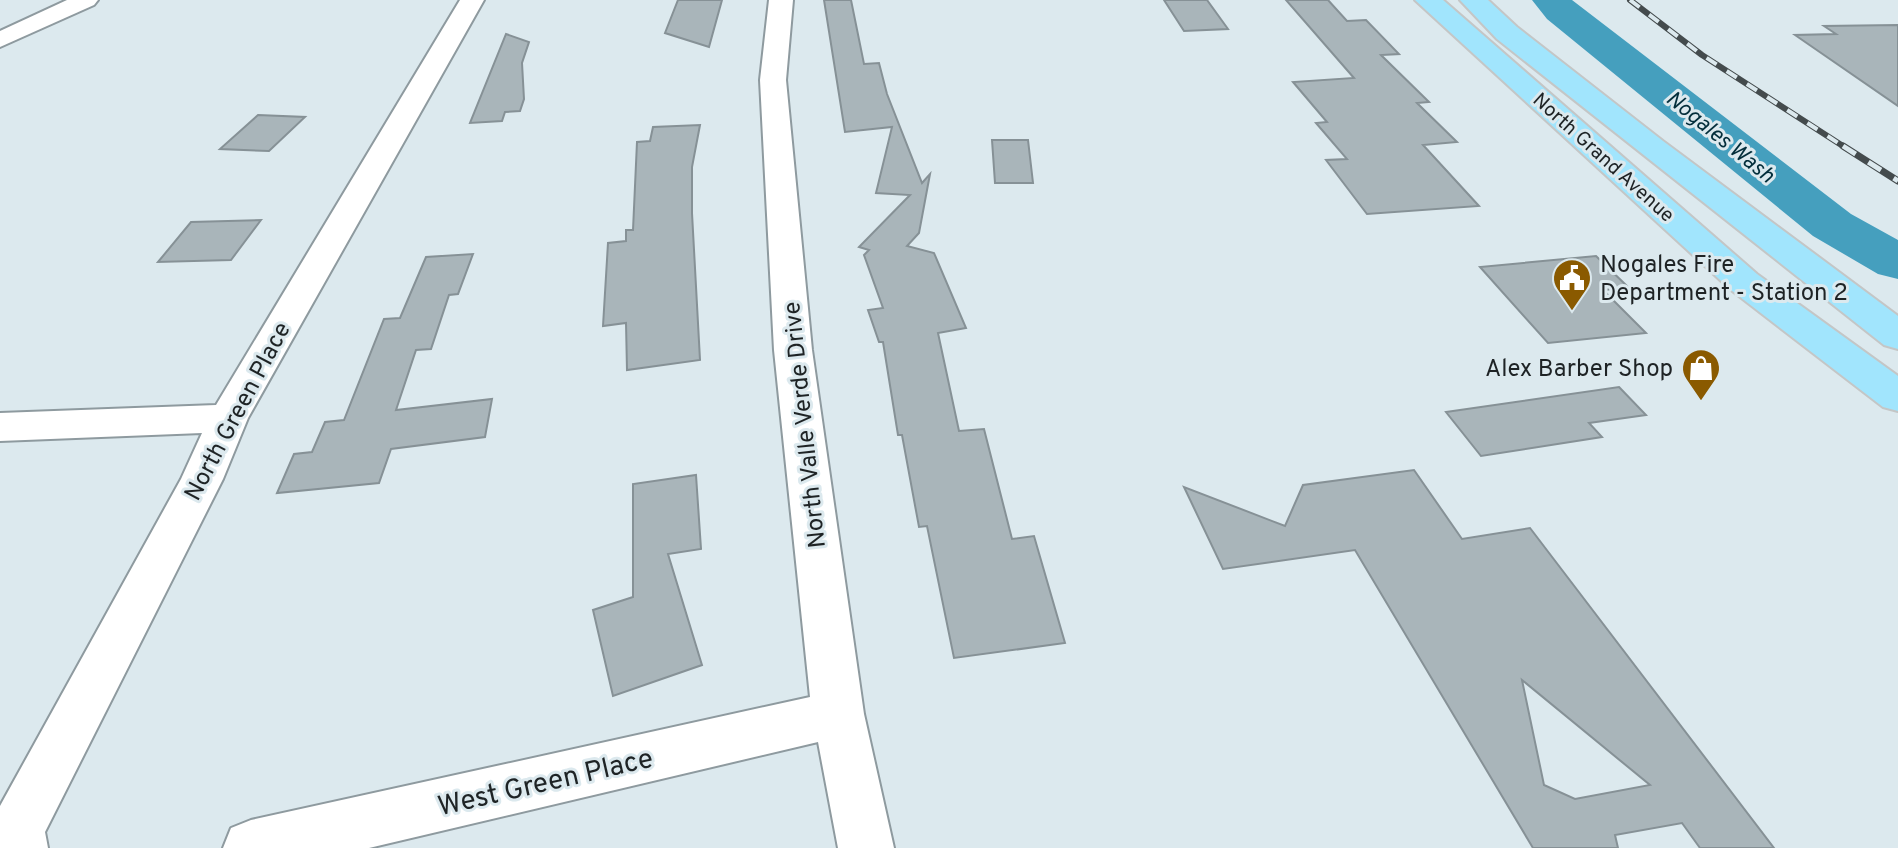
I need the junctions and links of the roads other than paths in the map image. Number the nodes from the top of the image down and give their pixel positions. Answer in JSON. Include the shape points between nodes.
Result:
{"nodes":[{"id":1,"x":86,"y":0,"type":"edge"},
{"id":2,"x":472,"y":0,"type":"edge"},
{"id":3,"x":781,"y":0,"type":"edge"},
{"id":4,"x":1428,"y":0,"type":"edge"},
{"id":5,"x":1473,"y":0,"type":"edge"},
{"id":6,"x":0,"y":40,"type":"edge"},
{"id":7,"x":1898,"y":336,"type":"edge"},
{"id":8,"x":1898,"y":397,"type":"edge"},
{"id":9,"x":228,"y":418,"type":"junction"},
{"id":10,"x":0,"y":427,"type":"edge"},
{"id":11,"x":838,"y":714,"type":"junction"},
{"id":12,"x":347,"y":837,"type":"edge"},
{"id":13,"x":18,"y":839,"type":"edge"},
{"id":14,"x":251,"y":848,"type":"edge"},
{"id":15,"x":866,"y":848,"type":"edge"}],
"edges":[{"from":1,"to":6,"type":"street"},
{"from":2,"to":9,"type":"street","name":"North Green Place"},
{"from":3,"to":11,"type":"street","name":"North Valle Verde Drive","via":[[773,80],[792,334]]},
{"from":4,"to":8,"type":"main road","name":"North Grand Avenue","via":[[1744,282]]},
{"from":5,"to":7,"type":"main road","name":"North Grand Avenue","via":[[1652,148]]},
{"from":9,"to":10,"type":"street"},
{"from":9,"to":13,"type":"street","name":"North Green Place"},
{"from":11,"to":12,"type":"street","name":"West Green Place"},
{"from":11,"to":15,"type":"street","name":"North Valle Verde Drive"},
{"from":12,"to":14,"type":"street","name":"West Green Place"}]}
